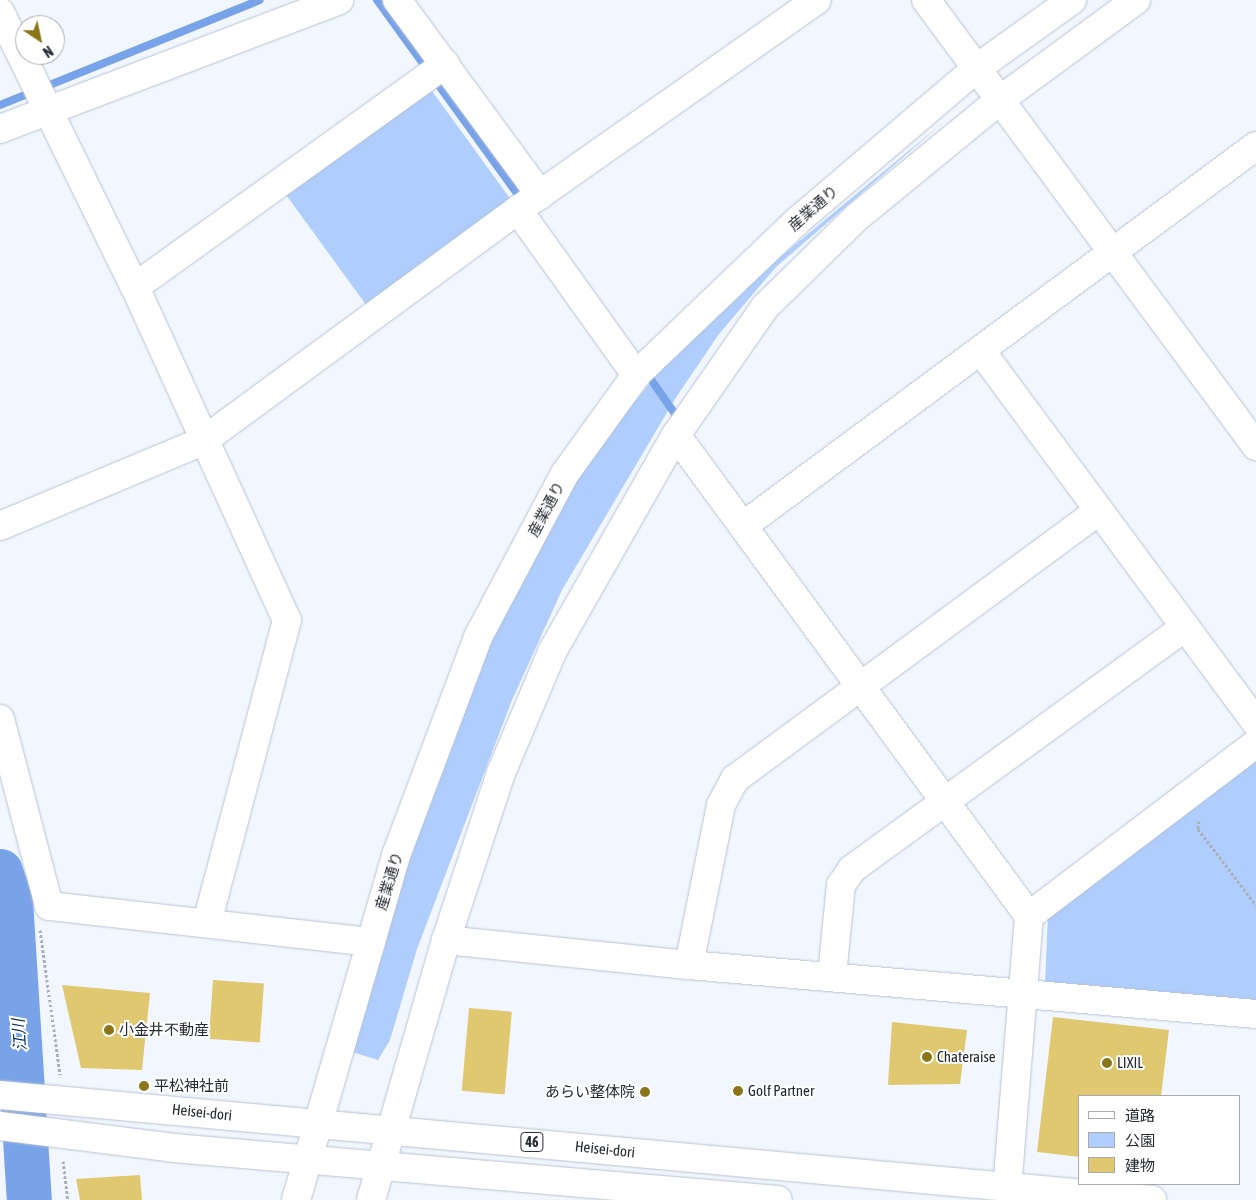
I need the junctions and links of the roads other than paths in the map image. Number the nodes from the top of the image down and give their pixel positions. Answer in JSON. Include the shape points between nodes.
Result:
{"nodes":[{"id":1,"x":339,"y":0,"type":"edge"},
{"id":2,"x":397,"y":0,"type":"edge"},
{"id":3,"x":817,"y":0,"type":"edge"},
{"id":4,"x":926,"y":0,"type":"edge"},
{"id":5,"x":1072,"y":0,"type":"edge"},
{"id":6,"x":1136,"y":0,"type":"edge"},
{"id":7,"x":0,"y":12,"type":"edge"},
{"id":8,"x":445,"y":64,"type":"junction"},
{"id":9,"x":977,"y":68,"type":"junction"},
{"id":10,"x":1000,"y":100,"type":"junction"},
{"id":11,"x":48,"y":113,"type":"junction"},
{"id":12,"x":0,"y":129,"type":"edge"},
{"id":13,"x":1254,"y":152,"type":"edge"},
{"id":14,"x":529,"y":202,"type":"junction"},
{"id":15,"x":1114,"y":252,"type":"junction"},
{"id":16,"x":135,"y":287,"type":"junction"},
{"id":17,"x":981,"y":351,"type":"junction"},
{"id":18,"x":636,"y":375,"type":"junction"},
{"id":19,"x":676,"y":435,"type":"junction"},
{"id":20,"x":202,"y":440,"type":"junction"},
{"id":21,"x":1256,"y":446,"type":"edge"},
{"id":22,"x":1099,"y":511,"type":"junction"},
{"id":23,"x":0,"y":526,"type":"edge"},
{"id":24,"x":744,"y":526,"type":"junction"},
{"id":25,"x":1185,"y":627,"type":"junction"},
{"id":26,"x":862,"y":686,"type":"junction"},
{"id":27,"x":0,"y":719,"type":"edge"},
{"id":28,"x":1256,"y":722,"type":"edge"},
{"id":29,"x":1256,"y":744,"type":"edge"},
{"id":30,"x":947,"y":800,"type":"junction"},
{"id":31,"x":1029,"y":916,"type":"junction"},
{"id":32,"x":207,"y":922,"type":"junction"},
{"id":33,"x":446,"y":940,"type":"junction"},
{"id":34,"x":371,"y":942,"type":"junction"},
{"id":35,"x":689,"y":965,"type":"junction"},
{"id":36,"x":832,"y":976,"type":"junction"},
{"id":37,"x":1024,"y":993,"type":"junction"},
{"id":38,"x":1256,"y":1014,"type":"edge"},
{"id":39,"x":0,"y":1095,"type":"edge"},
{"id":40,"x":319,"y":1124,"type":"junction"},
{"id":41,"x":0,"y":1126,"type":"edge"},
{"id":42,"x":391,"y":1130,"type":"junction"},
{"id":43,"x":309,"y":1159,"type":"junction"},
{"id":44,"x":381,"y":1166,"type":"junction"},
{"id":45,"x":1007,"y":1187,"type":"junction"},
{"id":46,"x":296,"y":1200,"type":"edge"},
{"id":47,"x":371,"y":1200,"type":"edge"},
{"id":48,"x":778,"y":1200,"type":"edge"},
{"id":49,"x":1152,"y":1200,"type":"edge"}],
"edges":[{"from":1,"to":11,"type":"street"},
{"from":2,"to":8,"type":"street"},
{"from":3,"to":14,"type":"street"},
{"from":4,"to":9,"type":"street"},
{"from":5,"to":9,"type":"street","name":"産業通り"},
{"from":6,"to":10,"type":"street"},
{"from":7,"to":11,"type":"street"},
{"from":8,"to":14,"type":"street"},
{"from":8,"to":16,"type":"street"},
{"from":9,"to":10,"type":"street"},
{"from":9,"to":18,"type":"street","name":"産業通り","via":[[796,222]]},
{"from":10,"to":15,"type":"street"},
{"from":10,"to":19,"type":"street","via":[[857,217],[765,307]]},
{"from":11,"to":12,"type":"street"},
{"from":11,"to":16,"type":"street"},
{"from":13,"to":15,"type":"street"},
{"from":14,"to":18,"type":"street"},
{"from":14,"to":20,"type":"street"},
{"from":15,"to":17,"type":"street"},
{"from":15,"to":21,"type":"street"},
{"from":16,"to":20,"type":"street"},
{"from":17,"to":22,"type":"street"},
{"from":17,"to":24,"type":"street"},
{"from":18,"to":34,"type":"street","name":"産業通り","via":[[564,474],[478,637],[398,853]]},
{"from":19,"to":24,"type":"street"},
{"from":19,"to":33,"type":"street","via":[[552,652],[501,773]]},
{"from":20,"to":23,"type":"street"},
{"from":20,"to":32,"type":"street","via":[[287,620]]},
{"from":22,"to":25,"type":"street"},
{"from":22,"to":26,"type":"street"},
{"from":24,"to":26,"type":"street"},
{"from":25,"to":28,"type":"street"},
{"from":25,"to":30,"type":"street"},
{"from":26,"to":30,"type":"street"},
{"from":26,"to":35,"type":"street","via":[[735,780],[721,805]]},
{"from":27,"to":32,"type":"street","via":[[49,906]]},
{"from":29,"to":31,"type":"street"},
{"from":30,"to":31,"type":"street"},
{"from":30,"to":36,"type":"street","via":[[852,869],[841,885]]},
{"from":31,"to":37,"type":"street"},
{"from":32,"to":34,"type":"street"},
{"from":33,"to":35,"type":"street"},
{"from":33,"to":42,"type":"street"},
{"from":34,"to":40,"type":"street","name":"産業通り"},
{"from":35,"to":36,"type":"street"},
{"from":36,"to":37,"type":"street"},
{"from":37,"to":38,"type":"street"},
{"from":37,"to":45,"type":"street"},
{"from":39,"to":40,"type":"street","name":"Heisei-dori","number":"46","via":[[59,1089]]},
{"from":40,"to":42,"type":"street","name":"Heisei-dori","number":"46"},
{"from":40,"to":43,"type":"street","name":"産業通り"},
{"from":41,"to":43,"type":"street","via":[[62,1146]]},
{"from":42,"to":44,"type":"street"},
{"from":42,"to":45,"type":"street","name":"Heisei-dori","number":"46"},
{"from":43,"to":44,"type":"street"},
{"from":43,"to":46,"type":"street","name":"産業通り"},
{"from":44,"to":47,"type":"street"},
{"from":44,"to":48,"type":"street"},
{"from":45,"to":49,"type":"street","name":"Heisei-dori","number":"46"}]}
